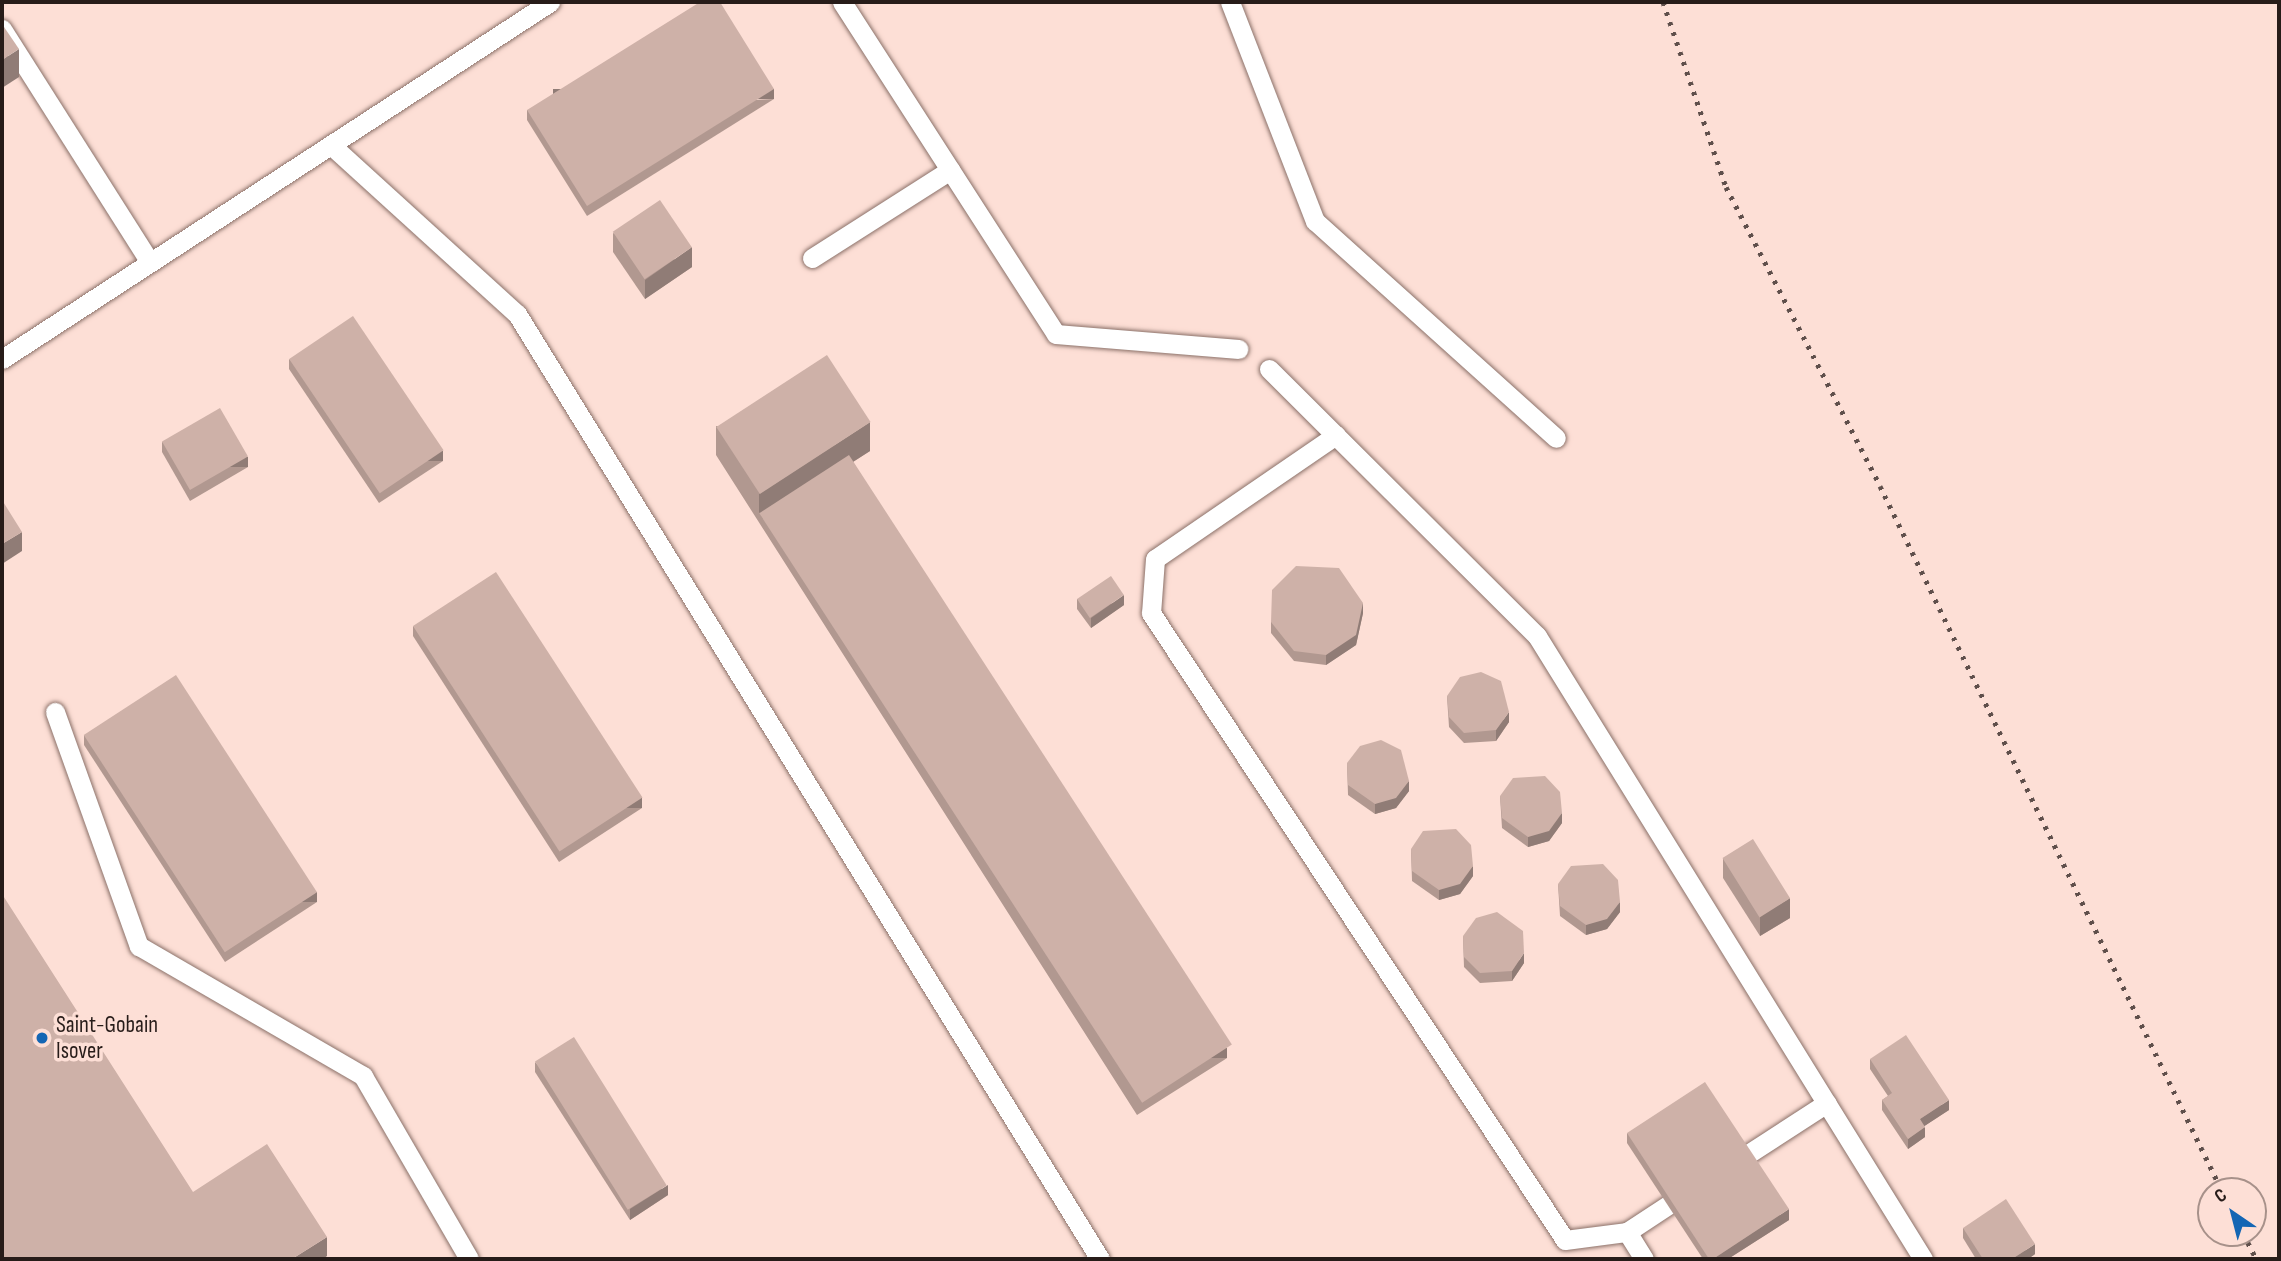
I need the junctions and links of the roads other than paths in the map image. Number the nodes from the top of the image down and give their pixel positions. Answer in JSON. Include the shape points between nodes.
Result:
{"nodes":[{"id":1,"x":550,"y":2,"type":"edge"},
{"id":2,"x":842,"y":2,"type":"edge"},
{"id":3,"x":1230,"y":2,"type":"edge"},
{"id":4,"x":2,"y":29,"type":"edge"},
{"id":5,"x":331,"y":145,"type":"junction"},
{"id":6,"x":950,"y":170,"type":"junction"},
{"id":7,"x":813,"y":258,"type":"dead end"},
{"id":8,"x":150,"y":262,"type":"junction"},
{"id":9,"x":1238,"y":349,"type":"dead end"},
{"id":10,"x":2,"y":359,"type":"edge"},
{"id":11,"x":1269,"y":369,"type":"dead end"},
{"id":12,"x":1336,"y":435,"type":"junction"},
{"id":13,"x":1556,"y":438,"type":"dead end"},
{"id":14,"x":55,"y":712,"type":"dead end"},
{"id":15,"x":1827,"y":1102,"type":"junction"},
{"id":16,"x":1627,"y":1232,"type":"junction"},
{"id":17,"x":469,"y":1259,"type":"edge"},
{"id":18,"x":1100,"y":1259,"type":"edge"},
{"id":19,"x":1644,"y":1259,"type":"edge"},
{"id":20,"x":1923,"y":1259,"type":"edge"}],
"edges":[{"from":1,"to":5,"type":"lane"},
{"from":2,"to":6,"type":"lane"},
{"from":3,"to":13,"type":"lane","via":[[1315,221]]},
{"from":4,"to":8,"type":"lane"},
{"from":5,"to":8,"type":"lane"},
{"from":5,"to":18,"type":"lane","via":[[517,314]]},
{"from":6,"to":7,"type":"lane"},
{"from":6,"to":9,"type":"lane","via":[[1056,334]]},
{"from":8,"to":10,"type":"lane"},
{"from":11,"to":12,"type":"lane"},
{"from":12,"to":15,"type":"lane","via":[[1537,636]]},
{"from":12,"to":16,"type":"lane","via":[[1156,559],[1152,613],[1565,1241]]},
{"from":14,"to":17,"type":"lane","via":[[139,946],[363,1076]]},
{"from":15,"to":16,"type":"lane"},
{"from":15,"to":20,"type":"lane"},
{"from":16,"to":19,"type":"lane"}]}
